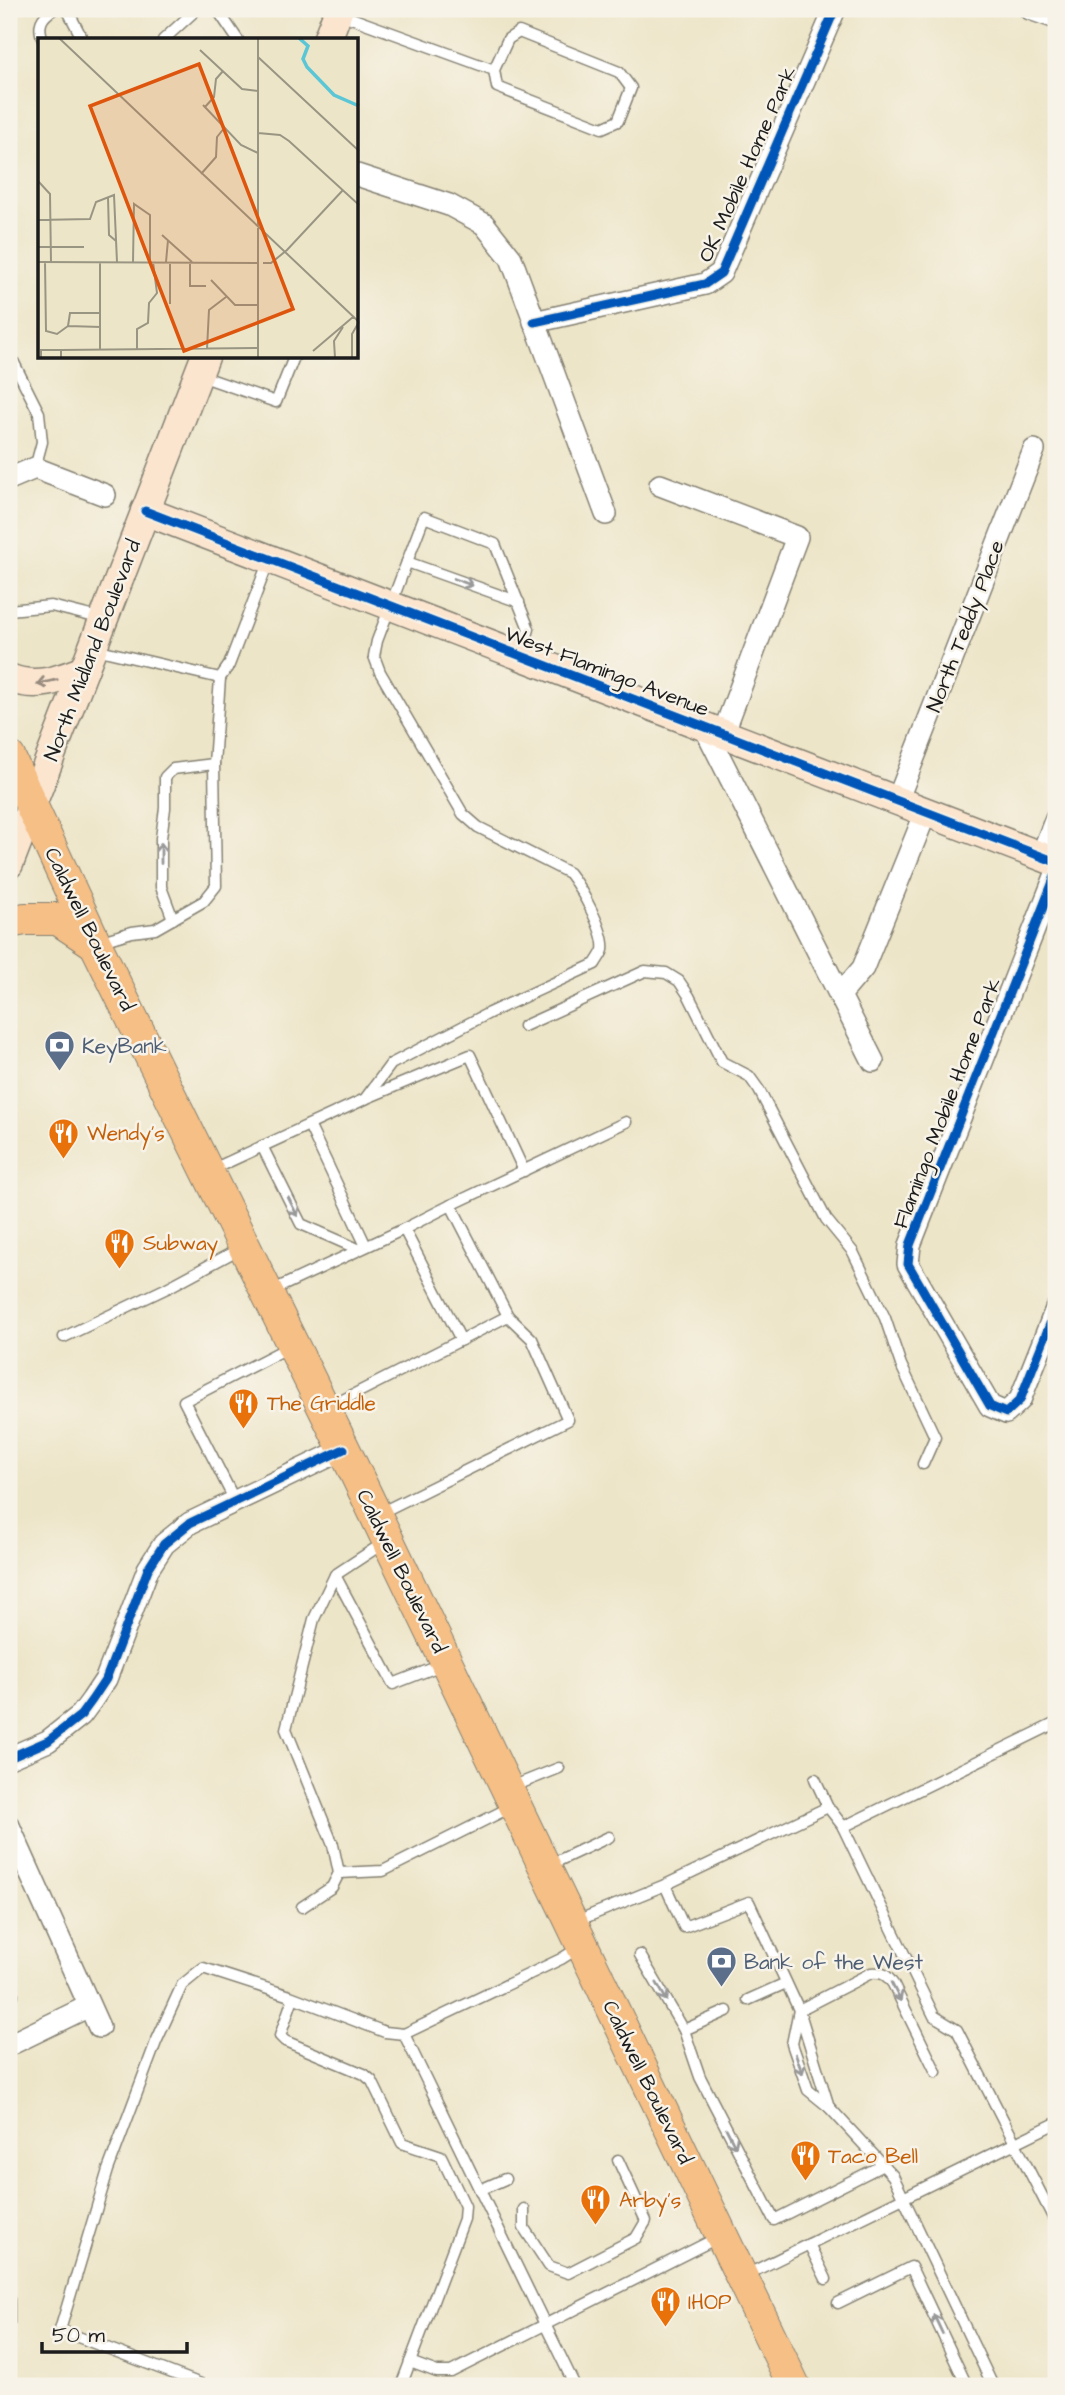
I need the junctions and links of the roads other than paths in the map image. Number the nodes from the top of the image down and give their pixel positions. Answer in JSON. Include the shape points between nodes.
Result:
{"nodes":[{"id":1,"x":54,"y":9,"type":"edge"},
{"id":2,"x":67,"y":9,"type":"edge"},
{"id":3,"x":197,"y":9,"type":"edge"},
{"id":4,"x":217,"y":9,"type":"edge"},
{"id":5,"x":835,"y":9,"type":"edge"},
{"id":6,"x":1030,"y":9,"type":"edge"},
{"id":7,"x":338,"y":11,"type":"edge"},
{"id":8,"x":1056,"y":18,"type":"edge"},
{"id":9,"x":42,"y":38,"type":"edge"},
{"id":10,"x":81,"y":38,"type":"edge"},
{"id":11,"x":165,"y":38,"type":"edge"},
{"id":12,"x":237,"y":38,"type":"edge"},
{"id":13,"x":328,"y":38,"type":"edge"},
{"id":14,"x":494,"y":70,"type":"junction"},
{"id":15,"x":359,"y":176,"type":"edge"},
{"id":16,"x":534,"y":322,"type":"junction"},
{"id":17,"x":9,"y":353,"type":"edge"},
{"id":18,"x":293,"y":359,"type":"edge"},
{"id":19,"x":201,"y":366,"type":"edge"},
{"id":20,"x":1034,"y":450,"type":"dead end"},
{"id":21,"x":36,"y":468,"type":"junction"},
{"id":22,"x":9,"y":479,"type":"edge"},
{"id":23,"x":660,"y":485,"type":"dead end"},
{"id":24,"x":105,"y":495,"type":"dead end"},
{"id":25,"x":145,"y":511,"type":"junction"},
{"id":26,"x":606,"y":514,"type":"dead end"},
{"id":27,"x":268,"y":560,"type":"junction"},
{"id":28,"x":407,"y":562,"type":"junction"},
{"id":29,"x":519,"y":602,"type":"junction"},
{"id":30,"x":389,"y":606,"type":"junction"},
{"id":31,"x":9,"y":610,"type":"edge"},
{"id":32,"x":103,"y":619,"type":"junction"},
{"id":33,"x":521,"y":657,"type":"junction"},
{"id":34,"x":88,"y":659,"type":"junction"},
{"id":35,"x":9,"y":678,"type":"edge"},
{"id":36,"x":220,"y":678,"type":"junction"},
{"id":37,"x":714,"y":731,"type":"junction"},
{"id":38,"x":9,"y":757,"type":"edge"},
{"id":39,"x":214,"y":764,"type":"junction"},
{"id":40,"x":897,"y":801,"type":"junction"},
{"id":41,"x":32,"y":806,"type":"junction"},
{"id":42,"x":926,"y":812,"type":"junction"},
{"id":43,"x":1056,"y":818,"type":"edge"},
{"id":44,"x":9,"y":864,"type":"edge"},
{"id":45,"x":1051,"y":864,"type":"edge"},
{"id":46,"x":173,"y":919,"type":"junction"},
{"id":47,"x":9,"y":922,"type":"edge"},
{"id":48,"x":95,"y":943,"type":"junction"},
{"id":49,"x":840,"y":995,"type":"junction"},
{"id":50,"x":524,"y":1026,"type":"dead end"},
{"id":51,"x":873,"y":1061,"type":"dead end"},
{"id":52,"x":365,"y":1099,"type":"junction"},
{"id":53,"x":626,"y":1122,"type":"dead end"},
{"id":54,"x":309,"y":1125,"type":"junction"},
{"id":55,"x":262,"y":1146,"type":"junction"},
{"id":56,"x":208,"y":1171,"type":"junction"},
{"id":57,"x":524,"y":1171,"type":"junction"},
{"id":58,"x":451,"y":1205,"type":"junction"},
{"id":59,"x":404,"y":1229,"type":"junction"},
{"id":60,"x":245,"y":1245,"type":"junction"},
{"id":61,"x":362,"y":1248,"type":"junction"},
{"id":62,"x":268,"y":1292,"type":"junction"},
{"id":63,"x":1056,"y":1309,"type":"edge"},
{"id":64,"x":508,"y":1316,"type":"junction"},
{"id":65,"x":64,"y":1337,"type":"dead end"},
{"id":66,"x":460,"y":1340,"type":"junction"},
{"id":67,"x":293,"y":1345,"type":"junction"},
{"id":68,"x":324,"y":1409,"type":"junction"},
{"id":69,"x":344,"y":1449,"type":"junction"},
{"id":70,"x":923,"y":1464,"type":"dead end"},
{"id":71,"x":235,"y":1501,"type":"junction"},
{"id":72,"x":382,"y":1528,"type":"junction"},
{"id":73,"x":335,"y":1575,"type":"junction"},
{"id":74,"x":446,"y":1663,"type":"junction"},
{"id":75,"x":1056,"y":1723,"type":"edge"},
{"id":76,"x":9,"y":1758,"type":"edge"},
{"id":77,"x":559,"y":1768,"type":"dead end"},
{"id":78,"x":815,"y":1779,"type":"dead end"},
{"id":79,"x":511,"y":1797,"type":"junction"},
{"id":80,"x":828,"y":1807,"type":"junction"},
{"id":81,"x":9,"y":1826,"type":"edge"},
{"id":82,"x":843,"y":1827,"type":"junction"},
{"id":83,"x":609,"y":1838,"type":"dead end"},
{"id":84,"x":545,"y":1868,"type":"junction"},
{"id":85,"x":339,"y":1873,"type":"junction"},
{"id":86,"x":665,"y":1885,"type":"junction"},
{"id":87,"x":302,"y":1907,"type":"dead end"},
{"id":88,"x":577,"y":1934,"type":"junction"},
{"id":89,"x":640,"y":1955,"type":"dead end"},
{"id":90,"x":786,"y":1983,"type":"junction"},
{"id":91,"x":293,"y":1997,"type":"junction"},
{"id":92,"x":748,"y":2000,"type":"dead end"},
{"id":93,"x":89,"y":2006,"type":"junction"},
{"id":94,"x":799,"y":2010,"type":"junction"},
{"id":95,"x":727,"y":2011,"type":"dead end"},
{"id":96,"x":99,"y":2027,"type":"dead end"},
{"id":97,"x":684,"y":2030,"type":"junction"},
{"id":98,"x":404,"y":2034,"type":"junction"},
{"id":99,"x":9,"y":2045,"type":"edge"},
{"id":100,"x":936,"y":2072,"type":"dead end"},
{"id":101,"x":829,"y":2107,"type":"junction"},
{"id":102,"x":1056,"y":2123,"type":"edge"},
{"id":103,"x":1016,"y":2143,"type":"junction"},
{"id":104,"x":618,"y":2160,"type":"dead end"},
{"id":105,"x":883,"y":2165,"type":"junction"},
{"id":106,"x":505,"y":2179,"type":"dead end"},
{"id":107,"x":480,"y":2190,"type":"junction"},
{"id":108,"x":903,"y":2197,"type":"junction"},
{"id":109,"x":524,"y":2209,"type":"dead end"},
{"id":110,"x":1056,"y":2222,"type":"edge"},
{"id":111,"x":721,"y":2236,"type":"junction"},
{"id":112,"x":809,"y":2244,"type":"junction"},
{"id":113,"x":741,"y":2277,"type":"junction"},
{"id":114,"x":826,"y":2279,"type":"dead end"},
{"id":115,"x":9,"y":2298,"type":"edge"},
{"id":116,"x":838,"y":2304,"type":"dead end"},
{"id":117,"x":9,"y":2323,"type":"edge"},
{"id":118,"x":546,"y":2325,"type":"junction"},
{"id":119,"x":410,"y":2362,"type":"junction"},
{"id":120,"x":206,"y":2386,"type":"edge"},
{"id":121,"x":401,"y":2386,"type":"edge"},
{"id":122,"x":575,"y":2386,"type":"edge"},
{"id":123,"x":794,"y":2386,"type":"edge"},
{"id":124,"x":967,"y":2386,"type":"edge"},
{"id":125,"x":993,"y":2386,"type":"edge"}],
"edges":[{"from":1,"to":9,"type":"lane","via":[[40,22]]},
{"from":2,"to":10,"type":"lane"},
{"from":3,"to":11,"type":"lane"},
{"from":4,"to":12,"type":"lane"},
{"from":5,"to":16,"type":"street","name":"OK Mobile Home Park","via":[[721,273],[705,284]]},
{"from":6,"to":8,"type":"street"},
{"from":7,"to":13,"type":"street"},
{"from":7,"to":14,"type":"lane"},
{"from":14,"to":14,"type":"lane","via":[[497,87],[602,128],[618,121],[631,88],[619,72],[519,32],[508,39]]},
{"from":15,"to":16,"type":"street","via":[[449,205],[484,224],[511,258]]},
{"from":16,"to":26,"type":"street"},
{"from":17,"to":21,"type":"lane","via":[[39,413],[42,442]]},
{"from":18,"to":19,"type":"lane","via":[[276,402]]},
{"from":19,"to":25,"type":"street","name":"North Midland Boulevard"},
{"from":20,"to":40,"type":"street","name":"North Teddy Place"},
{"from":21,"to":22,"type":"street"},
{"from":21,"to":24,"type":"street"},
{"from":23,"to":37,"type":"street","via":[[797,537]]},
{"from":25,"to":27,"type":"street","name":"West Flamingo Avenue"},
{"from":25,"to":32,"type":"street","name":"North Midland Boulevard"},
{"from":27,"to":30,"type":"street","name":"West Flamingo Avenue"},
{"from":27,"to":36,"type":"lane"},
{"from":28,"to":29,"type":"lane","one_way":true},
{"from":28,"to":29,"type":"lane","via":[[424,517],[495,544]]},
{"from":28,"to":30,"type":"lane"},
{"from":29,"to":33,"type":"lane","via":[[529,629]]},
{"from":30,"to":33,"type":"street","name":"West Flamingo Avenue"},
{"from":30,"to":52,"type":"lane","via":[[374,656],[454,801],[478,827],[569,873],[601,934],[603,951],[595,964],[391,1064]]},
{"from":31,"to":32,"type":"lane","via":[[51,607]]},
{"from":32,"to":34,"type":"street","name":"North Midland Boulevard"},
{"from":33,"to":37,"type":"street","name":"West Flamingo Avenue"},
{"from":34,"to":35,"type":"street","one_way":true,"via":[[47,683],[35,685]]},
{"from":34,"to":36,"type":"lane"},
{"from":34,"to":41,"type":"street","name":"North Midland Boulevard"},
{"from":36,"to":39,"type":"lane"},
{"from":37,"to":40,"type":"street","name":"West Flamingo Avenue"},
{"from":37,"to":49,"type":"street"},
{"from":38,"to":41,"type":"main road","name":"Caldwell Boulevard"},
{"from":39,"to":46,"type":"lane","via":[[216,886],[204,901]]},
{"from":46,"to":39,"type":"lane","one_way":true,"via":[[161,887],[165,777],[173,769]]},
{"from":40,"to":42,"type":"street","name":"West Flamingo Avenue"},
{"from":41,"to":44,"type":"street","name":"North Midland Boulevard"},
{"from":41,"to":48,"type":"main road","name":"Caldwell Boulevard"},
{"from":42,"to":45,"type":"street","name":"West Flamingo Avenue"},
{"from":42,"to":49,"type":"street","via":[[863,968]]},
{"from":43,"to":45,"type":"street"},
{"from":45,"to":63,"type":"street","name":"Flamingo Mobile Home Park","via":[[911,1245],[908,1264],[990,1406],[1006,1413],[1020,1400]]},
{"from":46,"to":48,"type":"lane","via":[[155,929]]},
{"from":47,"to":48,"type":"main road","via":[[58,919]]},
{"from":48,"to":56,"type":"main road","name":"Caldwell Boulevard"},
{"from":49,"to":51,"type":"street"},
{"from":50,"to":70,"type":"lane","via":[[645,971],[666,973],[679,981],[722,1062],[749,1076],[759,1090],[827,1219],[853,1252],[934,1437]]},
{"from":52,"to":54,"type":"lane"},
{"from":52,"to":57,"type":"lane","via":[[470,1055]]},
{"from":53,"to":57,"type":"lane"},
{"from":54,"to":55,"type":"lane"},
{"from":54,"to":61,"type":"lane"},
{"from":55,"to":56,"type":"lane"},
{"from":55,"to":61,"type":"lane","one_way":true,"via":[[301,1224]]},
{"from":56,"to":60,"type":"main road","name":"Caldwell Boulevard"},
{"from":57,"to":58,"type":"lane"},
{"from":58,"to":59,"type":"lane"},
{"from":58,"to":64,"type":"lane"},
{"from":59,"to":61,"type":"lane"},
{"from":59,"to":66,"type":"lane"},
{"from":60,"to":62,"type":"main road","name":"Caldwell Boulevard"},
{"from":60,"to":65,"type":"lane"},
{"from":61,"to":62,"type":"lane"},
{"from":62,"to":67,"type":"main road","name":"Caldwell Boulevard"},
{"from":64,"to":66,"type":"lane"},
{"from":64,"to":72,"type":"lane","via":[[532,1339],[568,1420]]},
{"from":66,"to":68,"type":"lane"},
{"from":67,"to":68,"type":"main road","name":"Caldwell Boulevard"},
{"from":67,"to":71,"type":"lane","via":[[184,1401]]},
{"from":68,"to":69,"type":"main road","name":"Caldwell Boulevard"},
{"from":69,"to":71,"type":"street"},
{"from":69,"to":72,"type":"main road","name":"Caldwell Boulevard"},
{"from":71,"to":76,"type":"street","via":[[190,1523],[164,1544],[148,1569],[106,1679],[81,1715],[48,1741]]},
{"from":72,"to":73,"type":"lane"},
{"from":72,"to":74,"type":"main road","name":"Caldwell Boulevard"},
{"from":73,"to":74,"type":"lane","via":[[393,1685]]},
{"from":73,"to":85,"type":"lane","via":[[314,1619],[286,1728],[333,1845]]},
{"from":74,"to":79,"type":"main road","name":"Caldwell Boulevard"},
{"from":75,"to":82,"type":"lane"},
{"from":77,"to":79,"type":"lane"},
{"from":78,"to":80,"type":"lane"},
{"from":79,"to":84,"type":"main road","name":"Caldwell Boulevard"},
{"from":79,"to":85,"type":"lane","via":[[383,1871]]},
{"from":80,"to":82,"type":"lane"},
{"from":80,"to":86,"type":"lane"},
{"from":81,"to":93,"type":"street"},
{"from":82,"to":103,"type":"lane","via":[[934,2016],[957,2030]]},
{"from":83,"to":84,"type":"lane"},
{"from":84,"to":88,"type":"main road","name":"Caldwell Boulevard"},
{"from":85,"to":87,"type":"lane","via":[[332,1887]]},
{"from":86,"to":88,"type":"lane"},
{"from":86,"to":90,"type":"lane","via":[[684,1927],[749,1902]]},
{"from":88,"to":98,"type":"lane","via":[[561,1959]]},
{"from":88,"to":111,"type":"main road","name":"Caldwell Boulevard"},
{"from":89,"to":97,"type":"lane","one_way":true},
{"from":90,"to":92,"type":"lane"},
{"from":90,"to":94,"type":"lane"},
{"from":91,"to":98,"type":"lane","via":[[385,2032]]},
{"from":91,"to":119,"type":"lane","via":[[281,2036],[285,2041],[372,2081],[402,2143],[441,2156],[465,2206]]},
{"from":91,"to":120,"type":"lane","via":[[204,1968],[182,1984],[108,2170],[60,2330]]},
{"from":93,"to":96,"type":"street"},
{"from":93,"to":99,"type":"street"},
{"from":94,"to":100,"type":"lane","one_way":true,"via":[[880,1972],[893,1984]]},
{"from":94,"to":101,"type":"lane"},
{"from":94,"to":101,"type":"lane","one_way":true,"via":[[792,2045],[808,2090]]},
{"from":95,"to":97,"type":"lane"},
{"from":97,"to":105,"type":"lane","one_way":true,"via":[[700,2077],[774,2220]]},
{"from":98,"to":107,"type":"lane"},
{"from":101,"to":105,"type":"lane"},
{"from":102,"to":103,"type":"lane"},
{"from":103,"to":108,"type":"lane"},
{"from":103,"to":110,"type":"lane"},
{"from":104,"to":109,"type":"lane","via":[[646,2221],[636,2238],[568,2273],[549,2266],[524,2228]]},
{"from":105,"to":108,"type":"lane"},
{"from":106,"to":107,"type":"lane"},
{"from":107,"to":118,"type":"lane"},
{"from":108,"to":112,"type":"lane"},
{"from":108,"to":125,"type":"lane"},
{"from":111,"to":113,"type":"main road","name":"Caldwell Boulevard"},
{"from":111,"to":118,"type":"lane"},
{"from":112,"to":113,"type":"lane"},
{"from":112,"to":114,"type":"lane"},
{"from":113,"to":123,"type":"main road","name":"Caldwell Boulevard"},
{"from":115,"to":117,"type":"lane"},
{"from":124,"to":116,"type":"lane","one_way":true,"via":[[911,2267]]},
{"from":118,"to":119,"type":"lane","via":[[451,2372]]},
{"from":118,"to":122,"type":"lane"},
{"from":119,"to":121,"type":"lane"}]}
